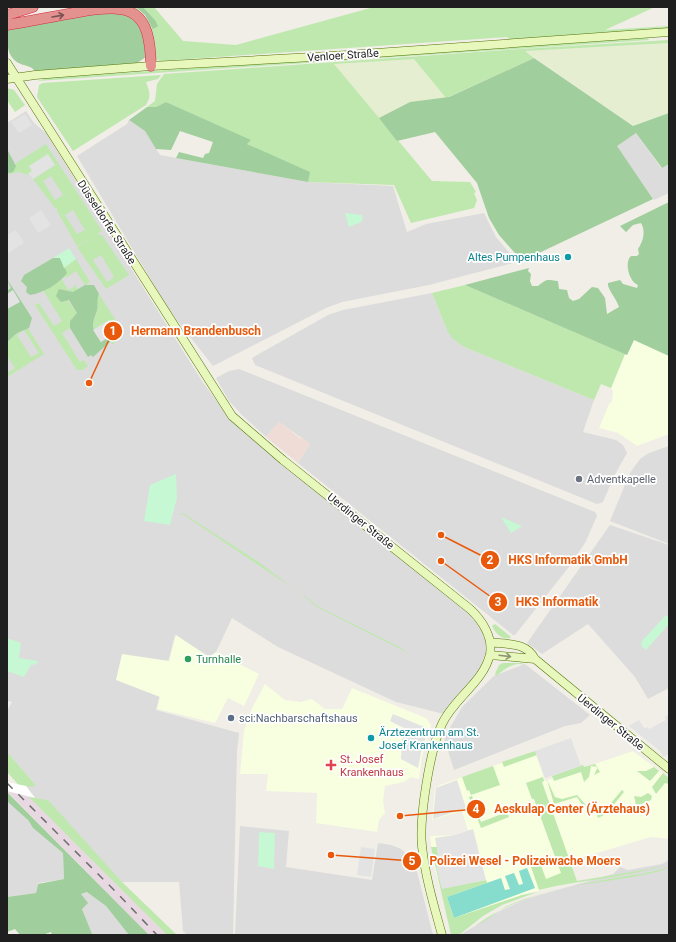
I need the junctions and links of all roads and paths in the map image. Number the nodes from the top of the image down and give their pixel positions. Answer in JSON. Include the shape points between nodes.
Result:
{"nodes":[{"id":1,"x":33,"y":7,"type":"edge"},
{"id":2,"x":7,"y":15,"type":"edge"},
{"id":3,"x":7,"y":25,"type":"edge"},
{"id":4,"x":669,"y":32,"type":"edge"},
{"id":5,"x":7,"y":64,"type":"edge"},
{"id":6,"x":151,"y":66,"type":"junction"},
{"id":7,"x":17,"y":77,"type":"junction"},
{"id":8,"x":7,"y":79,"type":"edge"},
{"id":9,"x":208,"y":380,"type":"joint"},
{"id":10,"x":490,"y":642,"type":"junction"},
{"id":11,"x":520,"y":645,"type":"junction"},
{"id":12,"x":490,"y":654,"type":"junction"},
{"id":13,"x":521,"y":656,"type":"junction"},
{"id":14,"x":535,"y":659,"type":"junction"},
{"id":15,"x":669,"y":769,"type":"edge"},
{"id":16,"x":442,"y":935,"type":"edge"}],
"edges":[{"from":1,"to":2,"type":"highway"},
{"from":3,"to":6,"type":"highway","one_way":true,"via":[[98,9],[120,8],[136,16],[145,28],[150,45]]},
{"from":4,"to":6,"type":"main road","name":"Venloer Straße"},
{"from":5,"to":7,"type":"main road","name":"Düsseldorfer Straße"},
{"from":6,"to":7,"type":"main road","name":"Venloer Straße"},
{"from":7,"to":8,"type":"main road","name":"Venloer Straße"},
{"from":7,"to":9,"type":"main road","name":"Düsseldorfer Straße"},
{"from":9,"to":10,"type":"main road","name":"Uerdinger Straße","via":[[240,424],[470,608],[479,617]]},
{"from":10,"to":11,"type":"main road"},
{"from":10,"to":12,"type":"main road"},
{"from":11,"to":13,"type":"main road","via":[[523,651]]},
{"from":11,"to":14,"type":"main road","name":"Uerdinger Straße","via":[[530,651]]},
{"from":12,"to":13,"type":"main road","name":"Uerdinger Straße","one_way":true,"via":[[515,658]]},
{"from":12,"to":16,"type":"main road","via":[[486,668],[463,694],[442,724],[431,763],[422,844]]},
{"from":13,"to":14,"type":"main road","name":"Uerdinger Straße"},
{"from":14,"to":15,"type":"main road","name":"Uerdinger Straße"}]}
